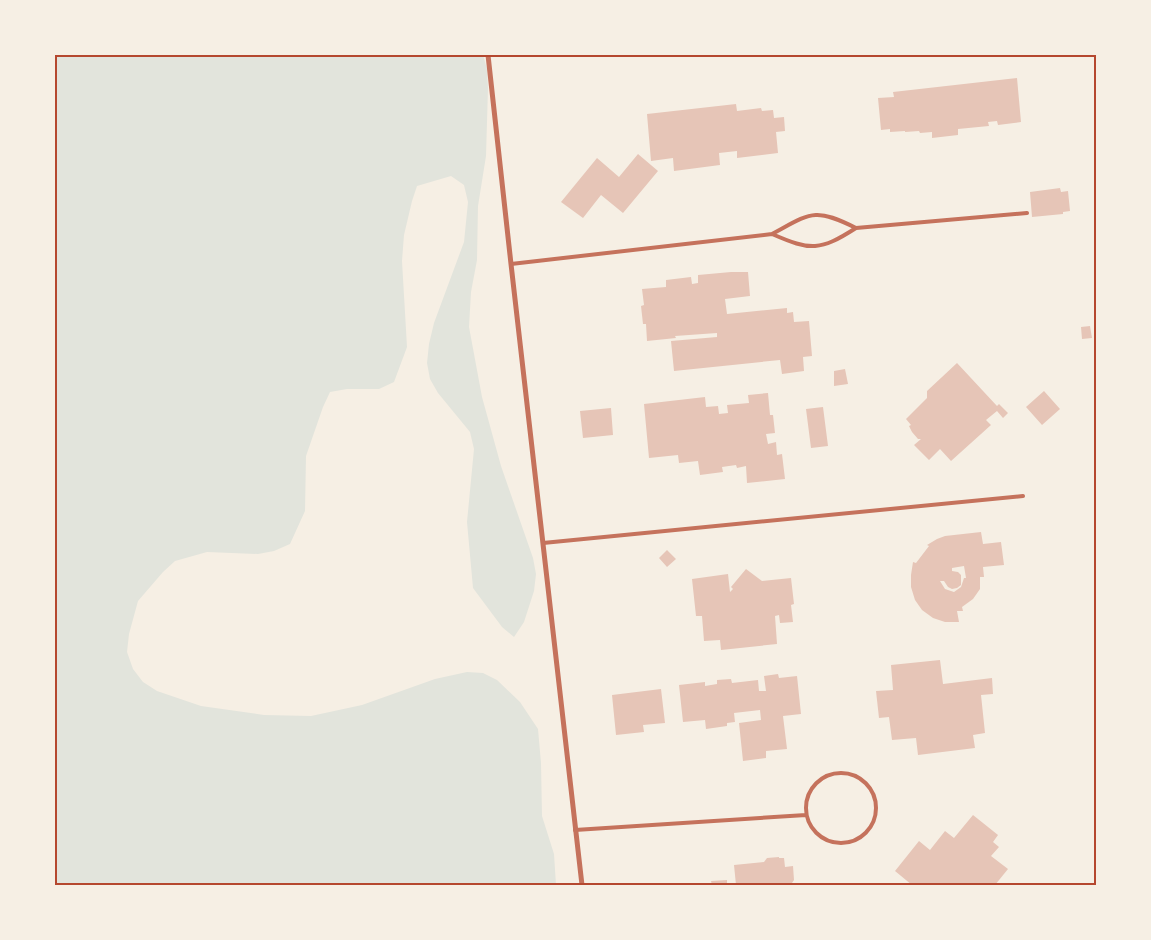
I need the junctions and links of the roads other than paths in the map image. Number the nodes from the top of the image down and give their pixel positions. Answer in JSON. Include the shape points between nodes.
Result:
{"nodes":[{"id":1,"x":488,"y":55,"type":"edge"},
{"id":2,"x":1027,"y":213,"type":"dead end"},
{"id":3,"x":856,"y":228,"type":"junction"},
{"id":4,"x":772,"y":234,"type":"junction"},
{"id":5,"x":511,"y":264,"type":"junction"},
{"id":6,"x":1022,"y":496,"type":"dead end"},
{"id":7,"x":543,"y":542,"type":"junction"},
{"id":8,"x":806,"y":815,"type":"junction"},
{"id":9,"x":575,"y":830,"type":"junction"},
{"id":10,"x":582,"y":885,"type":"edge"}],
"edges":[{"from":1,"to":5,"type":"street"},
{"from":2,"to":3,"type":"lane"},
{"from":3,"to":4,"type":"lane","via":[[817,214],[806,216]]},
{"from":3,"to":4,"type":"lane","via":[[815,248],[794,244]]},
{"from":4,"to":5,"type":"lane"},
{"from":5,"to":7,"type":"street"},
{"from":6,"to":7,"type":"lane"},
{"from":7,"to":9,"type":"street"},
{"from":8,"to":8,"type":"lane","via":[[817,834],[837,844],[848,843],[867,832],[874,822],[876,800],[865,781],[845,772],[834,772],[814,784],[808,793]]},
{"from":8,"to":9,"type":"lane"},
{"from":9,"to":10,"type":"street"}]}
